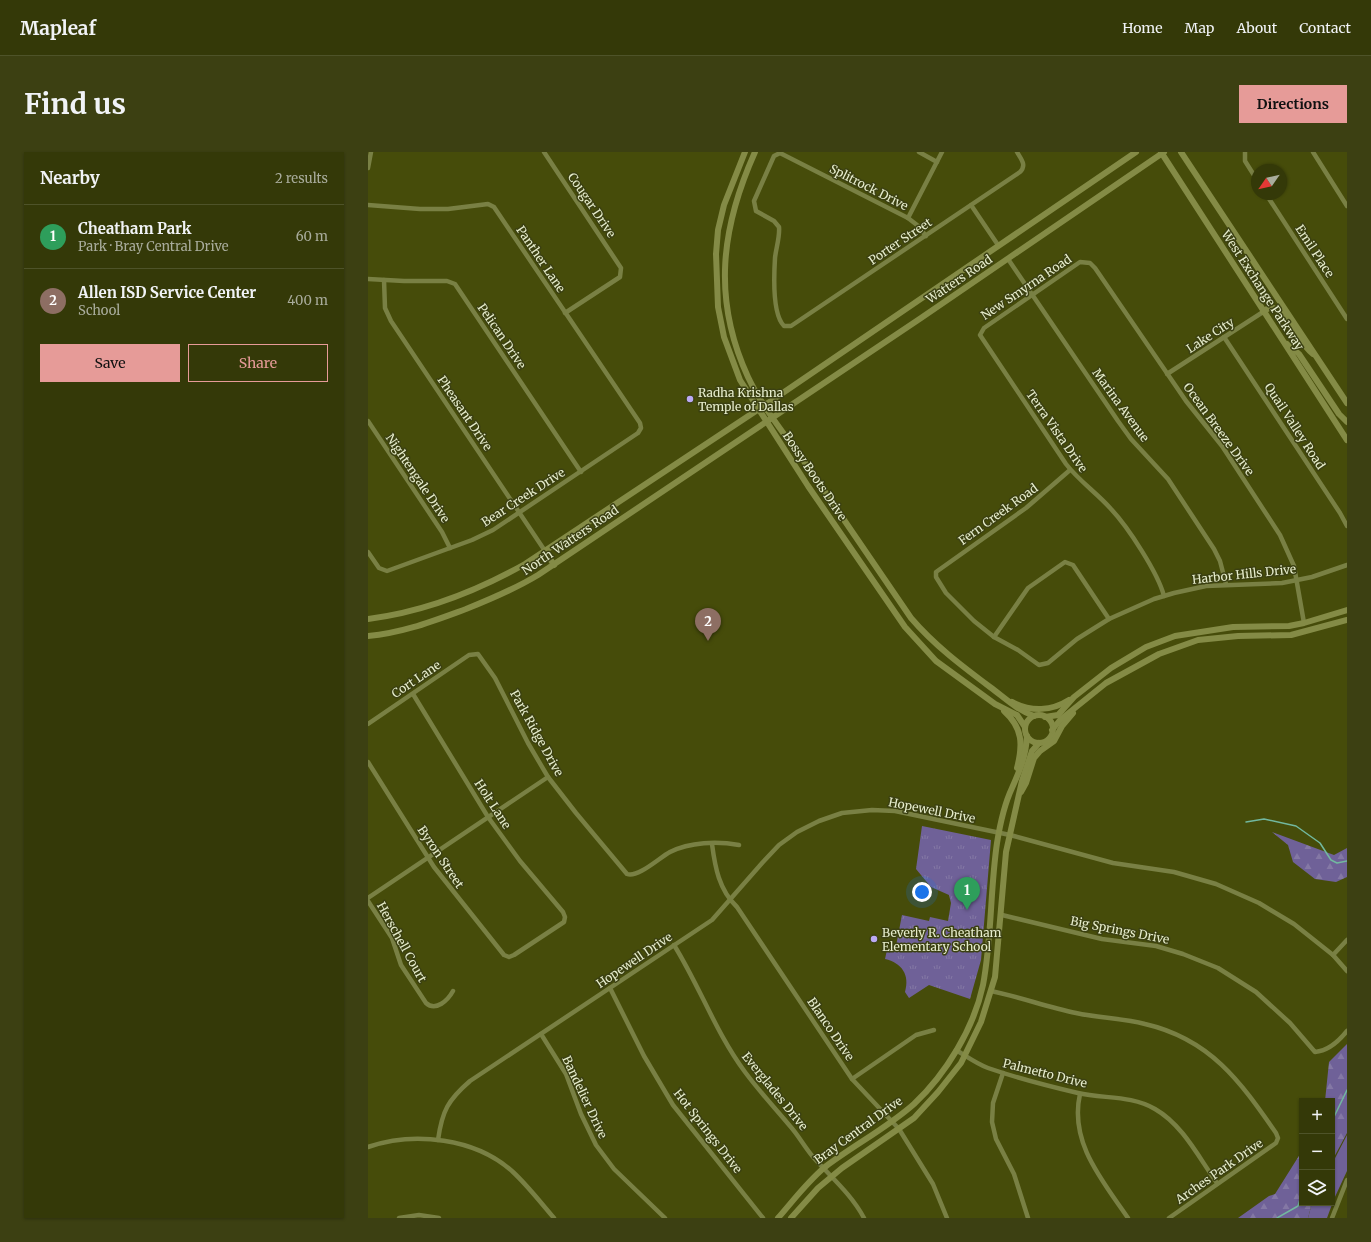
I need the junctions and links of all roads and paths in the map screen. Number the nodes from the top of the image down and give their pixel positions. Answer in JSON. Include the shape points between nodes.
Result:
{"nodes":[{"id":1,"x":371,"y":152,"type":"edge"},
{"id":2,"x":544,"y":152,"type":"edge"},
{"id":3,"x":745,"y":152,"type":"edge"},
{"id":4,"x":755,"y":152,"type":"edge"},
{"id":5,"x":920,"y":152,"type":"edge"},
{"id":6,"x":942,"y":152,"type":"edge"},
{"id":7,"x":1017,"y":152,"type":"edge"},
{"id":8,"x":1136,"y":152,"type":"edge"},
{"id":9,"x":1162,"y":152,"type":"edge"},
{"id":10,"x":1180,"y":152,"type":"edge"},
{"id":11,"x":1313,"y":152,"type":"edge"},
{"id":12,"x":1245,"y":154,"type":"edge"},
{"id":13,"x":937,"y":162,"type":"junction"},
{"id":14,"x":368,"y":168,"type":"edge"},
{"id":15,"x":1251,"y":170,"type":"edge"},
{"id":16,"x":1270,"y":200,"type":"edge"},
{"id":17,"x":368,"y":205,"type":"edge"},
{"id":18,"x":724,"y":205,"type":"junction"},
{"id":19,"x":971,"y":205,"type":"junction"},
{"id":20,"x":1347,"y":206,"type":"edge"},
{"id":21,"x":733,"y":208,"type":"junction"},
{"id":22,"x":908,"y":218,"type":"junction"},
{"id":23,"x":926,"y":236,"type":"junction"},
{"id":24,"x":998,"y":245,"type":"junction"},
{"id":25,"x":1008,"y":259,"type":"junction"},
{"id":26,"x":1085,"y":262,"type":"joint"},
{"id":27,"x":368,"y":278,"type":"edge"},
{"id":28,"x":384,"y":280,"type":"junction"},
{"id":29,"x":1032,"y":295,"type":"junction"},
{"id":30,"x":1263,"y":312,"type":"junction"},
{"id":31,"x":565,"y":313,"type":"junction"},
{"id":32,"x":1347,"y":319,"type":"edge"},
{"id":33,"x":784,"y":326,"type":"joint"},
{"id":34,"x":980,"y":332,"type":"joint"},
{"id":35,"x":1224,"y":337,"type":"junction"},
{"id":36,"x":1282,"y":341,"type":"junction"},
{"id":37,"x":1316,"y":356,"type":"junction"},
{"id":38,"x":1168,"y":374,"type":"junction"},
{"id":39,"x":1347,"y":403,"type":"edge"},
{"id":40,"x":765,"y":405,"type":"junction"},
{"id":41,"x":758,"y":410,"type":"junction"},
{"id":42,"x":773,"y":417,"type":"junction"},
{"id":43,"x":368,"y":421,"type":"edge"},
{"id":44,"x":766,"y":422,"type":"junction"},
{"id":45,"x":1347,"y":422,"type":"edge"},
{"id":46,"x":641,"y":428,"type":"joint"},
{"id":47,"x":1347,"y":440,"type":"edge"},
{"id":48,"x":1070,"y":470,"type":"junction"},
{"id":49,"x":581,"y":472,"type":"junction"},
{"id":50,"x":520,"y":513,"type":"junction"},
{"id":51,"x":1347,"y":526,"type":"edge"},
{"id":52,"x":450,"y":548,"type":"junction"},
{"id":53,"x":545,"y":551,"type":"junction"},
{"id":54,"x":368,"y":552,"type":"edge"},
{"id":55,"x":554,"y":565,"type":"junction"},
{"id":56,"x":1347,"y":565,"type":"edge"},
{"id":57,"x":1297,"y":580,"type":"junction"},
{"id":58,"x":1226,"y":584,"type":"junction"},
{"id":59,"x":1164,"y":596,"type":"junction"},
{"id":60,"x":1347,"y":610,"type":"edge"},
{"id":61,"x":368,"y":619,"type":"edge"},
{"id":62,"x":1109,"y":619,"type":"junction"},
{"id":63,"x":1347,"y":620,"type":"edge"},
{"id":64,"x":1304,"y":623,"type":"junction"},
{"id":65,"x":368,"y":636,"type":"edge"},
{"id":66,"x":994,"y":637,"type":"junction"},
{"id":67,"x":476,"y":654,"type":"joint"},
{"id":68,"x":413,"y":694,"type":"junction"},
{"id":69,"x":1001,"y":695,"type":"junction"},
{"id":70,"x":1074,"y":697,"type":"junction"},
{"id":71,"x":995,"y":704,"type":"junction"},
{"id":72,"x":1078,"y":707,"type":"junction"},
{"id":73,"x":1034,"y":716,"type":"junction"},
{"id":74,"x":1045,"y":717,"type":"junction"},
{"id":75,"x":368,"y":724,"type":"edge"},
{"id":76,"x":1025,"y":727,"type":"junction"},
{"id":77,"x":1052,"y":730,"type":"junction"},
{"id":78,"x":1027,"y":736,"type":"junction"},
{"id":79,"x":1039,"y":743,"type":"junction"},
{"id":80,"x":368,"y":762,"type":"edge"},
{"id":81,"x":548,"y":777,"type":"junction"},
{"id":82,"x":1012,"y":787,"type":"junction"},
{"id":83,"x":1020,"y":793,"type":"junction"},
{"id":84,"x":488,"y":817,"type":"junction"},
{"id":85,"x":998,"y":833,"type":"junction"},
{"id":86,"x":1010,"y":835,"type":"junction"},
{"id":87,"x":712,"y":844,"type":"junction"},
{"id":88,"x":739,"y":845,"type":"dead end"},
{"id":89,"x":428,"y":857,"type":"junction"},
{"id":90,"x":368,"y":900,"type":"edge"},
{"id":91,"x":729,"y":900,"type":"junction"},
{"id":92,"x":1002,"y":915,"type":"junction"},
{"id":93,"x":1347,"y":940,"type":"edge"},
{"id":94,"x":674,"y":946,"type":"junction"},
{"id":95,"x":1333,"y":955,"type":"junction"},
{"id":96,"x":507,"y":956,"type":"joint"},
{"id":97,"x":1347,"y":971,"type":"edge"},
{"id":98,"x":610,"y":988,"type":"junction"},
{"id":99,"x":454,"y":991,"type":"dead end"},
{"id":100,"x":991,"y":991,"type":"junction"},
{"id":101,"x":934,"y":1030,"type":"dead end"},
{"id":102,"x":1347,"y":1031,"type":"edge"},
{"id":103,"x":541,"y":1034,"type":"junction"},
{"id":104,"x":956,"y":1050,"type":"junction"},
{"id":105,"x":965,"y":1055,"type":"junction"},
{"id":106,"x":1003,"y":1073,"type":"junction"},
{"id":107,"x":852,"y":1078,"type":"junction"},
{"id":108,"x":1080,"y":1094,"type":"junction"},
{"id":109,"x":892,"y":1121,"type":"junction"},
{"id":110,"x":899,"y":1129,"type":"junction"},
{"id":111,"x":438,"y":1140,"type":"junction"},
{"id":112,"x":368,"y":1147,"type":"edge"},
{"id":113,"x":824,"y":1168,"type":"junction"},
{"id":114,"x":831,"y":1176,"type":"junction"},
{"id":115,"x":1347,"y":1180,"type":"edge"},
{"id":116,"x":1217,"y":1183,"type":"junction"},
{"id":117,"x":399,"y":1218,"type":"edge"},
{"id":118,"x":439,"y":1218,"type":"edge"},
{"id":119,"x":554,"y":1218,"type":"edge"},
{"id":120,"x":665,"y":1218,"type":"edge"},
{"id":121,"x":763,"y":1218,"type":"edge"},
{"id":122,"x":778,"y":1218,"type":"edge"},
{"id":123,"x":791,"y":1218,"type":"edge"},
{"id":124,"x":864,"y":1218,"type":"edge"},
{"id":125,"x":947,"y":1218,"type":"edge"},
{"id":126,"x":1028,"y":1218,"type":"edge"},
{"id":127,"x":1128,"y":1218,"type":"edge"},
{"id":128,"x":1169,"y":1218,"type":"edge"},
{"id":129,"x":1332,"y":1218,"type":"edge"}],
"edges":[{"from":1,"to":14,"type":"street"},
{"from":2,"to":31,"type":"street","name":"Cougar Drive","via":[[622,271],[620,276]]},
{"from":3,"to":18,"type":"street","name":"Bossy Boots Drive"},
{"from":4,"to":21,"type":"street","name":"Bossy Boots Drive"},
{"from":5,"to":13,"type":"street"},
{"from":6,"to":13,"type":"street"},
{"from":7,"to":19,"type":"street","name":"Porter Street","via":[[1024,166],[1020,172]]},
{"from":8,"to":24,"type":"street","name":"Watters Road"},
{"from":9,"to":25,"type":"street","name":"Watters Road"},
{"from":9,"to":30,"type":"street","name":"West Exchange Parkway"},
{"from":10,"to":37,"type":"street","name":"West Exchange Parkway"},
{"from":11,"to":20,"type":"street"},
{"from":12,"to":15,"type":"street","via":[[1245,161]]},
{"from":13,"to":22,"type":"street"},
{"from":16,"to":32,"type":"street","name":"Emil Place"},
{"from":17,"to":31,"type":"street","name":"Panther Lane","via":[[420,210],[491,205]]},
{"from":18,"to":21,"type":"street"},
{"from":18,"to":41,"type":"street","name":"Bossy Boots Drive","via":[[716,254],[718,307],[730,354],[740,380]]},
{"from":19,"to":23,"type":"street","name":"Porter Street"},
{"from":19,"to":24,"type":"street"},
{"from":21,"to":40,"type":"street","name":"Bossy Boots Drive","via":[[727,238],[726,300],[731,328],[749,378]]},
{"from":22,"to":23,"type":"street","name":"Splitrock Drive","via":[[917,224]]},
{"from":22,"to":33,"type":"street","name":"Splitrock Drive","via":[[782,154],[777,154],[754,201],[759,213],[778,224],[774,268],[775,294],[780,320]]},
{"from":23,"to":33,"type":"street","name":"Porter Street","via":[[792,326]]},
{"from":24,"to":40,"type":"street","name":"Watters Road"},
{"from":25,"to":29,"type":"street","name":"Marina Avenue"},
{"from":25,"to":42,"type":"street","name":"Watters Road"},
{"from":26,"to":29,"type":"street","name":"New Smyrna Road","via":[[1080,262]]},
{"from":26,"to":38,"type":"street","name":"Ocean Breeze Drive","via":[[1095,268]]},
{"from":27,"to":28,"type":"street","name":"Pelican Drive"},
{"from":28,"to":49,"type":"street","name":"Pelican Drive","via":[[447,281],[455,284]]},
{"from":28,"to":50,"type":"street","name":"Pheasant Drive","via":[[385,308],[391,321]]},
{"from":29,"to":34,"type":"street","name":"New Smyrna Road"},
{"from":29,"to":58,"type":"street","name":"Marina Avenue","via":[[1126,433],[1168,479],[1220,561]]},
{"from":30,"to":35,"type":"street","name":"Lake City"},
{"from":30,"to":36,"type":"street","name":"West Exchange Parkway"},
{"from":30,"to":37,"type":"street","via":[[1270,307],[1279,310],[1306,349]]},
{"from":31,"to":46,"type":"street","name":"Panther Lane"},
{"from":34,"to":48,"type":"street","name":"Terra Vista Drive","via":[[981,338]]},
{"from":35,"to":38,"type":"street","name":"Lake City"},
{"from":35,"to":51,"type":"street","name":"Quail Valley Road"},
{"from":36,"to":45,"type":"street","via":[[1299,354]]},
{"from":36,"to":47,"type":"street","name":"West Exchange Parkway"},
{"from":37,"to":39,"type":"street","name":"West Exchange Parkway"},
{"from":38,"to":57,"type":"street","name":"Ocean Breeze Drive","via":[[1195,414],[1222,446],[1280,535],[1292,557]]},
{"from":40,"to":41,"type":"street","name":"Watters Road"},
{"from":40,"to":42,"type":"street","name":"Bossy Boots Drive"},
{"from":41,"to":44,"type":"street","name":"Bossy Boots Drive"},
{"from":41,"to":53,"type":"street","name":"North Watters Road"},
{"from":42,"to":44,"type":"street","name":"Watters Road"},
{"from":42,"to":69,"type":"street","name":"Bossy Boots Drive","via":[[911,618],[936,645]]},
{"from":43,"to":52,"type":"street","name":"Nightengale Drive"},
{"from":44,"to":55,"type":"street","name":"North Watters Road"},
{"from":44,"to":71,"type":"street","name":"Bossy Boots Drive","via":[[905,627],[936,661]]},
{"from":46,"to":49,"type":"street","name":"Bear Creek Drive","via":[[638,433]]},
{"from":48,"to":59,"type":"street","name":"Terra Vista Drive","via":[[1118,517],[1156,574]]},
{"from":48,"to":66,"type":"street","name":"Fern Creek Road","via":[[1026,508],[936,572],[936,577],[954,602]]},
{"from":49,"to":50,"type":"street","name":"Bear Creek Drive"},
{"from":50,"to":52,"type":"street","name":"Bear Creek Drive","via":[[483,535]]},
{"from":50,"to":53,"type":"street","name":"Pheasant Drive"},
{"from":52,"to":54,"type":"street","name":"Bear Creek Drive","via":[[387,571],[379,568]]},
{"from":53,"to":55,"type":"street"},
{"from":53,"to":61,"type":"street","name":"North Watters Road","via":[[504,576],[471,590],[394,616]]},
{"from":55,"to":65,"type":"street","name":"North Watters Road","via":[[502,595],[431,622],[387,634]]},
{"from":56,"to":57,"type":"street","name":"Harbor Hills Drive"},
{"from":57,"to":58,"type":"street","name":"Harbor Hills Drive"},
{"from":57,"to":64,"type":"street","name":"Ocean Breeze Drive"},
{"from":58,"to":59,"type":"street","name":"Harbor Hills Drive"},
{"from":59,"to":62,"type":"street","name":"Harbor Hills Drive"},
{"from":60,"to":64,"type":"street"},
{"from":62,"to":66,"type":"street","name":"Harbor Hills Drive","via":[[1077,639],[1042,666]]},
{"from":62,"to":66,"type":"street","via":[[1073,565],[1068,562],[1062,563],[1028,588]]},
{"from":63,"to":72,"type":"street","via":[[1291,635],[1198,640],[1153,656],[1118,675]]},
{"from":64,"to":70,"type":"street","via":[[1289,626],[1233,627],[1175,636],[1146,647],[1111,668]]},
{"from":67,"to":68,"type":"street","name":"Cort Lane","via":[[469,655]]},
{"from":67,"to":81,"type":"street","name":"Park Ridge Drive","via":[[495,678]]},
{"from":68,"to":75,"type":"street","name":"Cort Lane"},
{"from":68,"to":84,"type":"street","name":"Holt Lane"},
{"from":69,"to":70,"type":"street","via":[[1018,704],[1041,709],[1056,707]]},
{"from":69,"to":73,"type":"street","name":"Bossy Boots Drive","via":[[1018,710]]},
{"from":70,"to":74,"type":"street","via":[[1058,715]]},
{"from":71,"to":76,"type":"street","name":"Bossy Boots Drive","via":[[1017,715]]},
{"from":71,"to":82,"type":"street","via":[[1014,721],[1020,734],[1021,748]]},
{"from":72,"to":77,"type":"street","via":[[1060,720]]},
{"from":72,"to":83,"type":"street","via":[[1062,726],[1054,741],[1034,758],[1026,784]]},
{"from":73,"to":74,"type":"street"},
{"from":73,"to":76,"type":"street","via":[[1028,720]]},
{"from":74,"to":77,"type":"street","via":[[1050,721]]},
{"from":76,"to":78,"type":"street"},
{"from":77,"to":79,"type":"street","via":[[1049,738]]},
{"from":78,"to":79,"type":"street"},
{"from":78,"to":82,"type":"street","name":"Bray Central Drive","via":[[1024,758]]},
{"from":79,"to":83,"type":"street","name":"Bray Central Drive","via":[[1031,753]]},
{"from":80,"to":89,"type":"street","name":"Byron Street"},
{"from":81,"to":84,"type":"street"},
{"from":81,"to":87,"type":"street","name":"Park Ridge Drive","via":[[629,875],[685,846]]},
{"from":82,"to":85,"type":"street","name":"Bray Central Drive"},
{"from":83,"to":86,"type":"street","name":"Bray Central Drive"},
{"from":84,"to":89,"type":"street"},
{"from":84,"to":96,"type":"street","name":"Holt Lane","via":[[520,861],[553,897],[565,919],[562,924],[514,955]]},
{"from":85,"to":86,"type":"street","name":"Hopewell Drive"},
{"from":85,"to":91,"type":"street","name":"Hopewell Drive","via":[[895,811],[842,813],[796,833],[763,862]]},
{"from":85,"to":104,"type":"street","name":"Bray Central Drive","via":[[989,943],[982,986],[972,1018]]},
{"from":86,"to":92,"type":"street","name":"Bray Central Drive","via":[[1006,852]]},
{"from":86,"to":95,"type":"street","name":"Hopewell Drive","via":[[1106,862],[1174,872],[1216,884],[1264,906],[1294,924]]},
{"from":87,"to":88,"type":"street"},
{"from":87,"to":91,"type":"street","name":"Blanco Drive","via":[[718,878]]},
{"from":89,"to":90,"type":"street"},
{"from":89,"to":96,"type":"street","name":"Byron Street","via":[[462,904]]},
{"from":90,"to":99,"type":"street","name":"Herschell Court","via":[[392,938],[401,965],[426,1003],[436,1006],[449,998]]},
{"from":91,"to":94,"type":"street","name":"Hopewell Drive","via":[[712,920]]},
{"from":91,"to":107,"type":"street","name":"Blanco Drive","via":[[737,907]]},
{"from":92,"to":100,"type":"street","name":"Bray Central Drive"},
{"from":92,"to":102,"type":"street","name":"Big Springs Drive","via":[[1102,939],[1156,946],[1218,968],[1256,992],[1290,1023],[1315,1052],[1321,1052],[1336,1043]]},
{"from":93,"to":95,"type":"street"},
{"from":94,"to":98,"type":"street","name":"Hopewell Drive"},
{"from":94,"to":113,"type":"street","name":"Everglades Drive","via":[[690,970],[713,1020],[733,1055],[760,1092]]},
{"from":95,"to":97,"type":"street","name":"Hopewell Drive"},
{"from":98,"to":103,"type":"street","name":"Hopewell Drive"},
{"from":98,"to":121,"type":"street","name":"Hot Springs Drive","via":[[647,1062],[673,1105]]},
{"from":100,"to":105,"type":"street","name":"Bray Central Drive","via":[[981,1022]]},
{"from":100,"to":116,"type":"street","name":"Arches Park Drive","via":[[1076,1013],[1144,1023],[1180,1035],[1211,1053],[1249,1093],[1278,1139],[1274,1145]]},
{"from":101,"to":107,"type":"street","via":[[916,1035]]},
{"from":103,"to":111,"type":"street","name":"Hopewell Drive","via":[[457,1092],[443,1112]]},
{"from":103,"to":120,"type":"street","name":"Bandelier Drive","via":[[566,1074],[596,1145],[614,1169]]},
{"from":104,"to":105,"type":"street","name":"Palmetto Drive"},
{"from":104,"to":109,"type":"street","name":"Bray Central Drive","via":[[921,1096]]},
{"from":105,"to":106,"type":"street","name":"Palmetto Drive"},
{"from":105,"to":110,"type":"street","name":"Bray Central Drive","via":[[938,1092]]},
{"from":106,"to":108,"type":"street","name":"Palmetto Drive"},
{"from":106,"to":126,"type":"street","via":[[993,1103],[993,1128],[1014,1174]]},
{"from":107,"to":109,"type":"street","name":"Blanco Drive"},
{"from":108,"to":116,"type":"street","name":"Palmetto Drive","via":[[1122,1098],[1155,1109],[1181,1132]]},
{"from":108,"to":127,"type":"street","via":[[1077,1118],[1081,1137],[1096,1171]]},
{"from":109,"to":110,"type":"street","name":"Blanco Drive"},
{"from":109,"to":113,"type":"street","name":"Bray Central Drive"},
{"from":110,"to":114,"type":"street","name":"Bray Central Drive"},
{"from":110,"to":125,"type":"street","name":"Blanco Drive","via":[[933,1184]]},
{"from":111,"to":112,"type":"street","via":[[400,1139]]},
{"from":111,"to":119,"type":"street","via":[[476,1150],[498,1160],[513,1172]]},
{"from":113,"to":114,"type":"street","name":"Everglades Drive"},
{"from":113,"to":122,"type":"street","name":"Bray Central Drive"},
{"from":114,"to":123,"type":"street","name":"Bray Central Drive"},
{"from":114,"to":124,"type":"street","name":"Everglades Drive","via":[[847,1193]]},
{"from":115,"to":129,"type":"street"},
{"from":116,"to":128,"type":"street","name":"Arches Park Drive"},
{"from":117,"to":118,"type":"street","via":[[419,1215]]}]}
